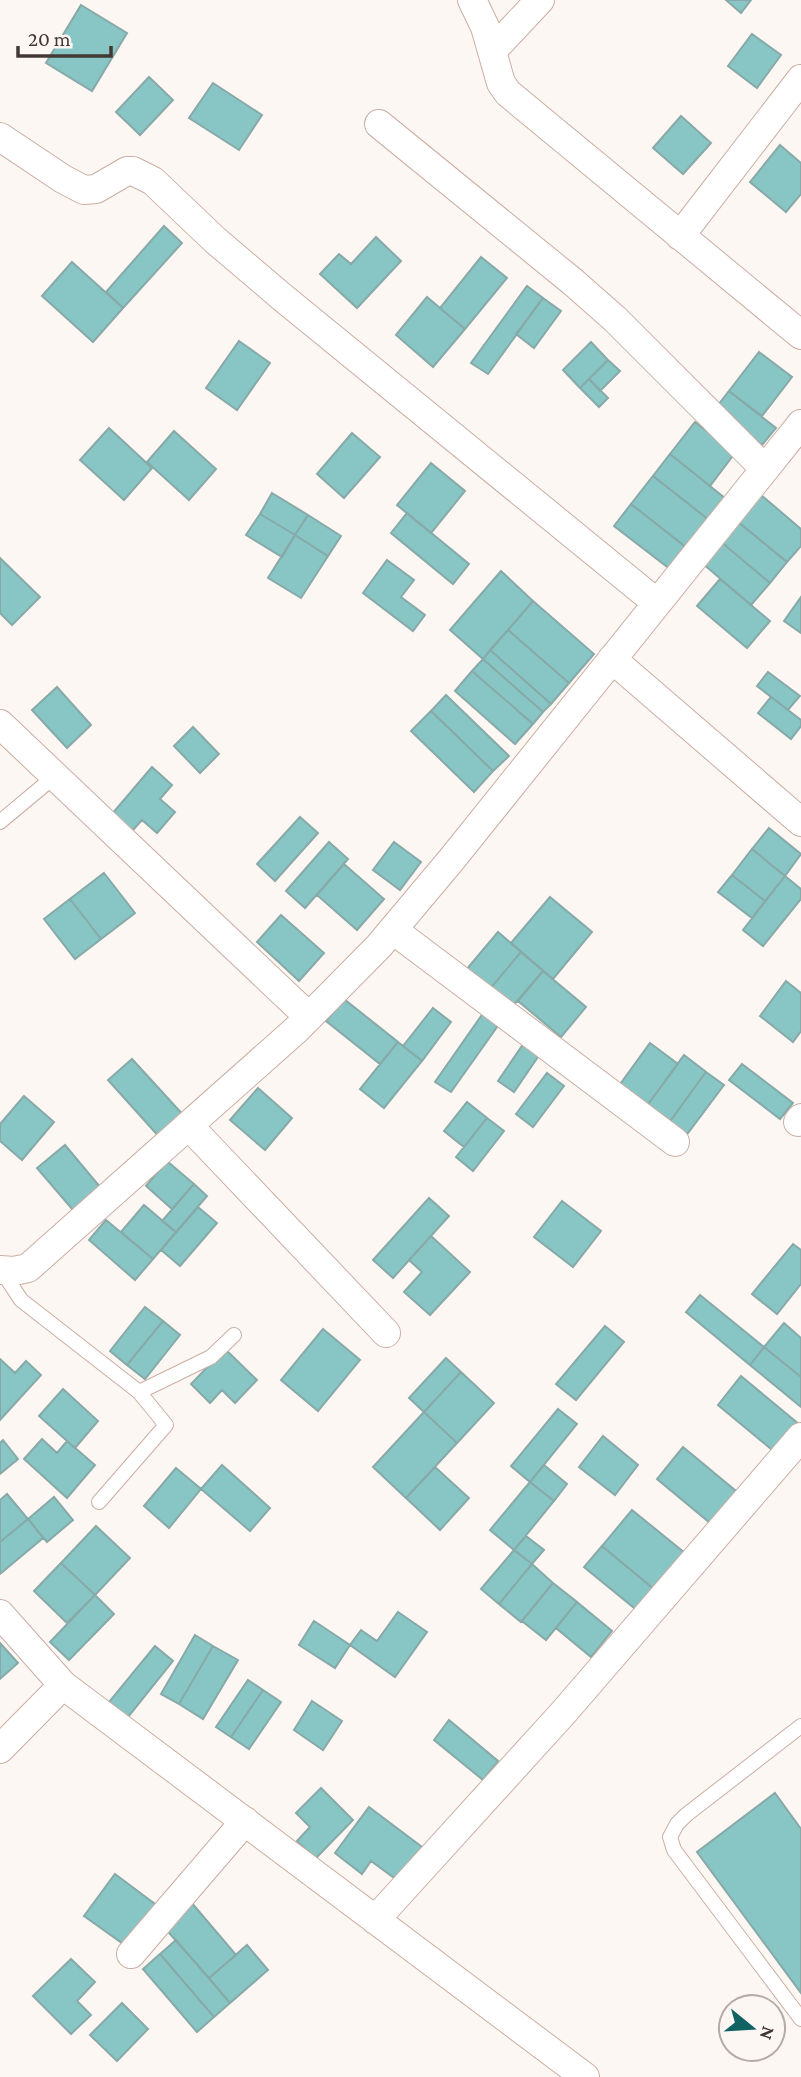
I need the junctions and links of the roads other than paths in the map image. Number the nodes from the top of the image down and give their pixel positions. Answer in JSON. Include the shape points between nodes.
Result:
{"nodes":[{"id":1,"x":472,"y":0,"type":"edge"},
{"id":2,"x":540,"y":0,"type":"edge"},
{"id":3,"x":493,"y":50,"type":"junction"},
{"id":4,"x":801,"y":79,"type":"edge"},
{"id":5,"x":379,"y":124,"type":"dead end"},
{"id":6,"x":0,"y":137,"type":"edge"},
{"id":7,"x":680,"y":236,"type":"junction"},
{"id":8,"x":801,"y":335,"type":"edge"},
{"id":9,"x":801,"y":424,"type":"edge"},
{"id":10,"x":765,"y":468,"type":"junction"},
{"id":11,"x":657,"y":603,"type":"junction"},
{"id":12,"x":612,"y":659,"type":"junction"},
{"id":13,"x":0,"y":724,"type":"edge"},
{"id":14,"x":55,"y":776,"type":"junction"},
{"id":15,"x":0,"y":822,"type":"edge"},
{"id":16,"x":801,"y":822,"type":"edge"},
{"id":17,"x":393,"y":930,"type":"junction"},
{"id":18,"x":309,"y":1017,"type":"junction"},
{"id":19,"x":189,"y":1126,"type":"junction"},
{"id":20,"x":675,"y":1142,"type":"dead end"},
{"id":21,"x":1,"y":1270,"type":"edge"},
{"id":22,"x":386,"y":1333,"type":"dead end"},
{"id":23,"x":234,"y":1335,"type":"dead end"},
{"id":24,"x":139,"y":1392,"type":"junction"},
{"id":25,"x":801,"y":1437,"type":"edge"},
{"id":26,"x":99,"y":1502,"type":"dead end"},
{"id":27,"x":0,"y":1614,"type":"edge"},
{"id":28,"x":63,"y":1685,"type":"junction"},
{"id":29,"x":799,"y":1731,"type":"edge"},
{"id":30,"x":0,"y":1749,"type":"edge"},
{"id":31,"x":244,"y":1821,"type":"junction"},
{"id":32,"x":375,"y":1920,"type":"junction"},
{"id":33,"x":131,"y":1954,"type":"dead end"},
{"id":34,"x":801,"y":2019,"type":"edge"},
{"id":35,"x":585,"y":2077,"type":"edge"}],
"edges":[{"from":1,"to":3,"type":"street"},
{"from":2,"to":3,"type":"street"},
{"from":3,"to":7,"type":"street","via":[[508,93]]},
{"from":4,"to":7,"type":"street"},
{"from":5,"to":10,"type":"street","via":[[573,282]]},
{"from":6,"to":11,"type":"street","via":[[84,190],[96,189],[127,171],[153,181],[263,281]]},
{"from":7,"to":8,"type":"street"},
{"from":9,"to":10,"type":"street"},
{"from":10,"to":11,"type":"street"},
{"from":11,"to":12,"type":"street"},
{"from":12,"to":16,"type":"street"},
{"from":12,"to":17,"type":"street"},
{"from":13,"to":14,"type":"street"},
{"from":14,"to":15,"type":"lane"},
{"from":14,"to":18,"type":"street"},
{"from":17,"to":18,"type":"street"},
{"from":17,"to":20,"type":"street"},
{"from":18,"to":19,"type":"street"},
{"from":19,"to":21,"type":"street","via":[[28,1268]]},
{"from":19,"to":22,"type":"street"},
{"from":21,"to":24,"type":"lane","via":[[21,1300]]},
{"from":23,"to":24,"type":"lane","via":[[211,1357]]},
{"from":24,"to":26,"type":"lane","via":[[166,1425]]},
{"from":25,"to":32,"type":"street","via":[[564,1712]]},
{"from":27,"to":28,"type":"street"},
{"from":28,"to":30,"type":"street"},
{"from":28,"to":31,"type":"street"},
{"from":29,"to":34,"type":"lane","via":[[686,1815],[670,1837],[674,1850]]},
{"from":31,"to":32,"type":"street"},
{"from":31,"to":33,"type":"street"},
{"from":32,"to":35,"type":"street"}]}
